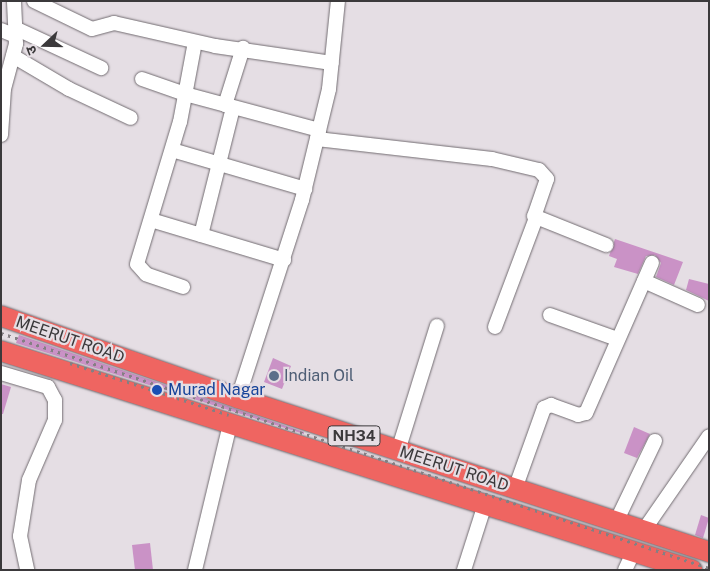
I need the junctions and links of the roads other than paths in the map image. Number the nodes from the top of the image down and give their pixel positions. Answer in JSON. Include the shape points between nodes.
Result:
{"nodes":[{"id":1,"x":14,"y":1,"type":"edge"},
{"id":2,"x":34,"y":1,"type":"edge"},
{"id":3,"x":338,"y":1,"type":"edge"},
{"id":4,"x":1,"y":30,"type":"edge"},
{"id":5,"x":16,"y":33,"type":"junction"},
{"id":6,"x":194,"y":42,"type":"junction"},
{"id":7,"x":243,"y":48,"type":"junction"},
{"id":8,"x":13,"y":56,"type":"junction"},
{"id":9,"x":332,"y":63,"type":"junction"},
{"id":10,"x":101,"y":68,"type":"dead end"},
{"id":11,"x":4,"y":76,"type":"edge"},
{"id":12,"x":142,"y":79,"type":"dead end"},
{"id":13,"x":186,"y":94,"type":"junction"},
{"id":14,"x":229,"y":106,"type":"junction"},
{"id":15,"x":131,"y":118,"type":"dead end"},
{"id":16,"x":318,"y":134,"type":"junction"},
{"id":17,"x":1,"y":135,"type":"edge"},
{"id":18,"x":172,"y":150,"type":"junction"},
{"id":19,"x":219,"y":165,"type":"junction"},
{"id":20,"x":305,"y":189,"type":"junction"},
{"id":21,"x":536,"y":218,"type":"junction"},
{"id":22,"x":151,"y":220,"type":"junction"},
{"id":23,"x":200,"y":235,"type":"junction"},
{"id":24,"x":606,"y":246,"type":"dead end"},
{"id":25,"x":284,"y":260,"type":"junction"},
{"id":26,"x":652,"y":263,"type":"dead end"},
{"id":27,"x":644,"y":281,"type":"junction"},
{"id":28,"x":183,"y":286,"type":"dead end"},
{"id":29,"x":698,"y":305,"type":"dead end"},
{"id":30,"x":550,"y":315,"type":"dead end"},
{"id":31,"x":1,"y":316,"type":"edge"},
{"id":32,"x":438,"y":326,"type":"dead end"},
{"id":33,"x":495,"y":327,"type":"dead end"},
{"id":34,"x":617,"y":340,"type":"junction"},
{"id":35,"x":1,"y":351,"type":"edge"},
{"id":36,"x":1,"y":373,"type":"edge"},
{"id":37,"x":238,"y":398,"type":"junction"},
{"id":38,"x":230,"y":424,"type":"junction"},
{"id":39,"x":321,"y":426,"type":"junction"},
{"id":40,"x":709,"y":436,"type":"edge"},
{"id":41,"x":655,"y":441,"type":"dead end"},
{"id":42,"x":312,"y":450,"type":"junction"},
{"id":43,"x":398,"y":451,"type":"junction"},
{"id":44,"x":515,"y":489,"type":"junction"},
{"id":45,"x":485,"y":504,"type":"junction"},
{"id":46,"x":616,"y":522,"type":"junction"},
{"id":47,"x":644,"y":530,"type":"junction"},
{"id":48,"x":709,"y":552,"type":"edge"},
{"id":49,"x":638,"y":558,"type":"edge"},
{"id":50,"x":686,"y":569,"type":"edge"},
{"id":51,"x":27,"y":570,"type":"edge"},
{"id":52,"x":194,"y":570,"type":"edge"},
{"id":53,"x":464,"y":570,"type":"edge"},
{"id":54,"x":625,"y":570,"type":"edge"}],
"edges":[{"from":1,"to":5,"type":"street"},
{"from":2,"to":6,"type":"street","via":[[92,29],[114,23]]},
{"from":3,"to":9,"type":"street"},
{"from":4,"to":5,"type":"street"},
{"from":5,"to":8,"type":"street"},
{"from":5,"to":10,"type":"street"},
{"from":6,"to":7,"type":"street"},
{"from":6,"to":13,"type":"street"},
{"from":7,"to":9,"type":"street"},
{"from":7,"to":14,"type":"street"},
{"from":8,"to":11,"type":"street"},
{"from":8,"to":15,"type":"street","via":[[69,89]]},
{"from":9,"to":16,"type":"street"},
{"from":11,"to":17,"type":"street"},
{"from":12,"to":13,"type":"street"},
{"from":13,"to":14,"type":"street"},
{"from":13,"to":18,"type":"street"},
{"from":14,"to":16,"type":"street"},
{"from":14,"to":19,"type":"street"},
{"from":16,"to":20,"type":"street"},
{"from":16,"to":21,"type":"street","via":[[478,157],[539,170],[547,179],[533,213]]},
{"from":18,"to":19,"type":"street"},
{"from":18,"to":22,"type":"street"},
{"from":19,"to":20,"type":"street"},
{"from":19,"to":23,"type":"street"},
{"from":20,"to":25,"type":"street"},
{"from":21,"to":24,"type":"street"},
{"from":21,"to":33,"type":"street"},
{"from":22,"to":23,"type":"street"},
{"from":22,"to":28,"type":"street","via":[[138,268]]},
{"from":23,"to":25,"type":"street"},
{"from":25,"to":37,"type":"street"},
{"from":26,"to":27,"type":"street"},
{"from":27,"to":29,"type":"street"},
{"from":27,"to":34,"type":"street"},
{"from":30,"to":34,"type":"street"},
{"from":31,"to":37,"type":"highway","name":"MEERUT ROAD","number":"NH34"},
{"from":32,"to":43,"type":"street"},
{"from":34,"to":44,"type":"street","via":[[584,414],[548,405],[544,408]]},
{"from":35,"to":38,"type":"highway","name":"MEERUT ROAD","number":"NH34"},
{"from":36,"to":51,"type":"street","via":[[48,387],[55,400],[55,420],[29,480],[20,536]]},
{"from":37,"to":39,"type":"highway","name":"MEERUT ROAD","number":"NH34"},
{"from":38,"to":42,"type":"highway","name":"MEERUT ROAD","number":"NH34"},
{"from":38,"to":52,"type":"street"},
{"from":39,"to":42,"type":"highway"},
{"from":39,"to":43,"type":"highway","name":"MEERUT ROAD","number":"NH34"},
{"from":40,"to":47,"type":"street"},
{"from":41,"to":46,"type":"street"},
{"from":42,"to":45,"type":"highway","name":"MEERUT ROAD","number":"NH34"},
{"from":43,"to":44,"type":"highway","name":"MEERUT ROAD","number":"NH34"},
{"from":44,"to":46,"type":"highway","name":"MEERUT ROAD","number":"NH34"},
{"from":45,"to":49,"type":"highway","name":"MEERUT ROAD","number":"NH34"},
{"from":45,"to":53,"type":"street"},
{"from":46,"to":47,"type":"highway","name":"MEERUT ROAD","number":"NH34"},
{"from":47,"to":48,"type":"highway","name":"MEERUT ROAD","number":"NH34"},
{"from":49,"to":50,"type":"highway","name":"MEERUT ROAD","number":"NH34"},
{"from":49,"to":54,"type":"street"}]}
